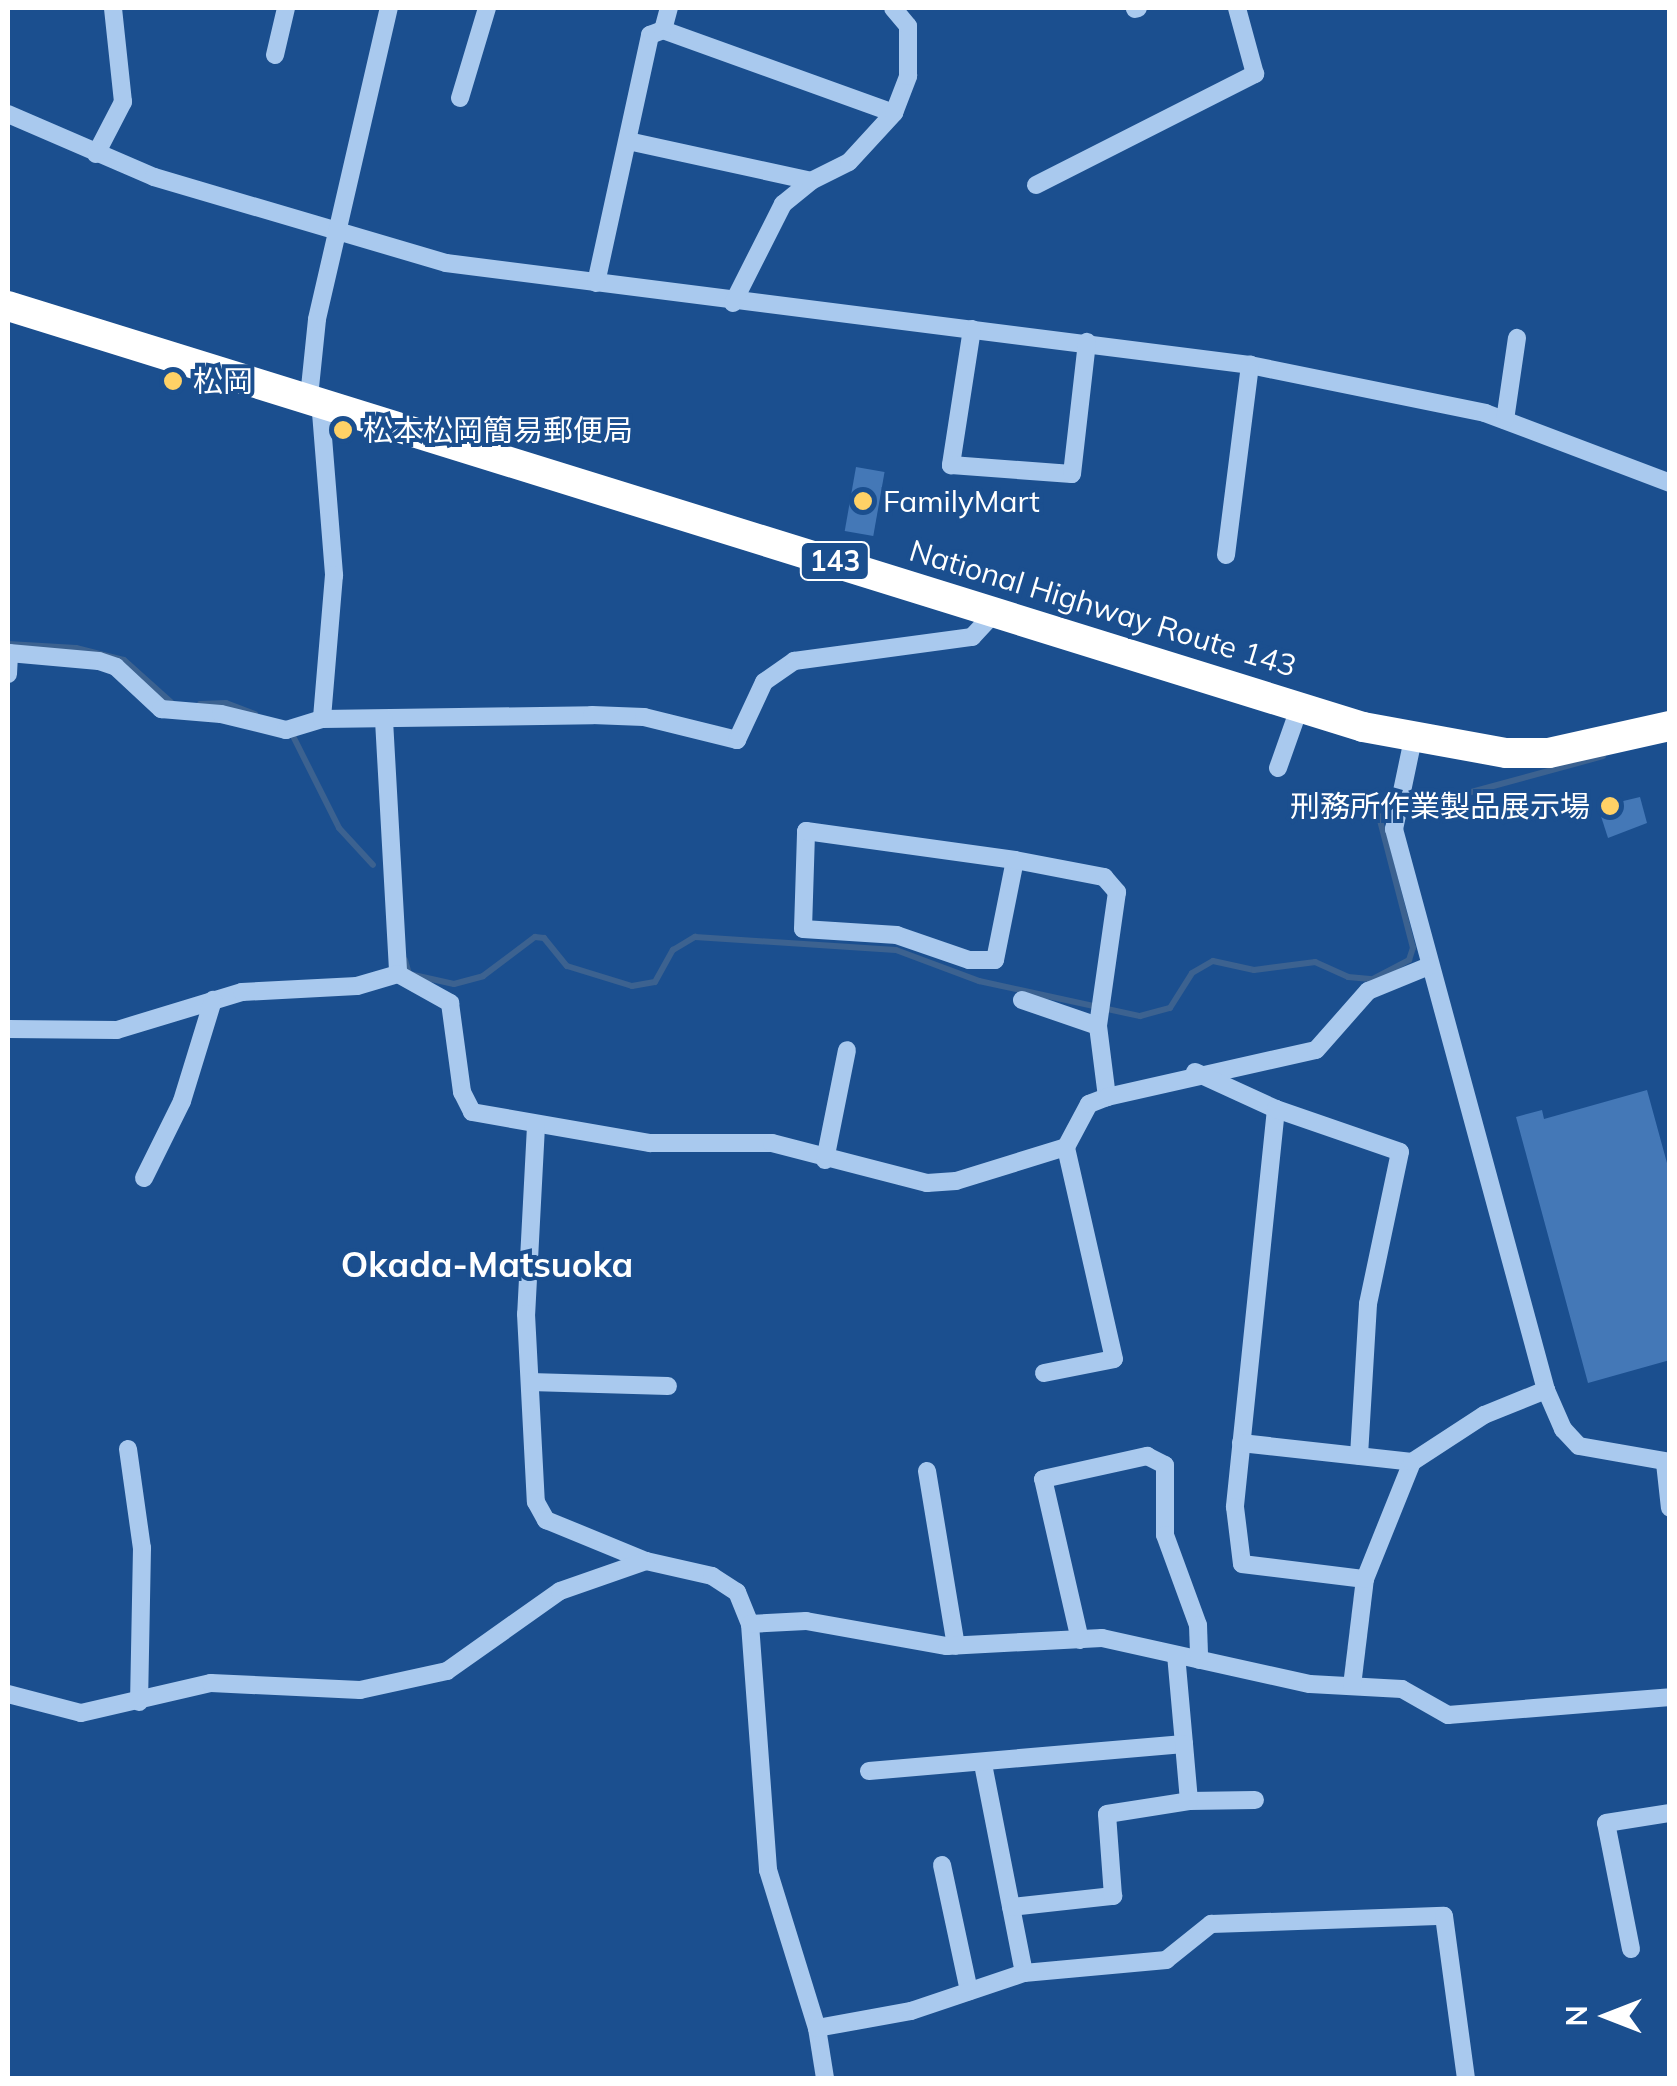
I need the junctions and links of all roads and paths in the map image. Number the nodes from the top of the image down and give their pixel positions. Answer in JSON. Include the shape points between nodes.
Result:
{"nodes":[{"id":1,"x":113,"y":8,"type":"edge"},
{"id":2,"x":286,"y":8,"type":"edge"},
{"id":3,"x":388,"y":8,"type":"edge"},
{"id":4,"x":487,"y":8,"type":"edge"},
{"id":5,"x":669,"y":8,"type":"edge"},
{"id":6,"x":893,"y":8,"type":"edge"},
{"id":7,"x":1236,"y":8,"type":"edge"},
{"id":8,"x":663,"y":30,"type":"junction"},
{"id":9,"x":275,"y":55,"type":"dead end"},
{"id":10,"x":460,"y":98,"type":"dead end"},
{"id":11,"x":8,"y":114,"type":"edge"},
{"id":12,"x":894,"y":114,"type":"junction"},
{"id":13,"x":628,"y":140,"type":"junction"},
{"id":14,"x":96,"y":154,"type":"junction"},
{"id":15,"x":810,"y":181,"type":"junction"},
{"id":16,"x":1036,"y":185,"type":"dead end"},
{"id":17,"x":335,"y":235,"type":"junction"},
{"id":18,"x":596,"y":283,"type":"junction"},
{"id":19,"x":733,"y":303,"type":"junction"},
{"id":20,"x":8,"y":306,"type":"edge"},
{"id":21,"x":972,"y":329,"type":"junction"},
{"id":22,"x":1518,"y":338,"type":"dead end"},
{"id":23,"x":1088,"y":342,"type":"junction"},
{"id":24,"x":1250,"y":365,"type":"junction"},
{"id":25,"x":314,"y":399,"type":"junction"},
{"id":26,"x":1506,"y":420,"type":"junction"},
{"id":27,"x":1670,"y":483,"type":"edge"},
{"id":28,"x":1226,"y":556,"type":"dead end"},
{"id":29,"x":996,"y":611,"type":"junction"},
{"id":30,"x":8,"y":674,"type":"edge"},
{"id":31,"x":1300,"y":706,"type":"junction"},
{"id":32,"x":322,"y":719,"type":"junction"},
{"id":33,"x":384,"y":720,"type":"junction"},
{"id":34,"x":1670,"y":726,"type":"edge"},
{"id":35,"x":1413,"y":739,"type":"junction"},
{"id":36,"x":1278,"y":768,"type":"dead end"},
{"id":37,"x":1015,"y":860,"type":"junction"},
{"id":38,"x":1429,"y":966,"type":"junction"},
{"id":39,"x":398,"y":974,"type":"junction"},
{"id":40,"x":213,"y":1000,"type":"junction"},
{"id":41,"x":1022,"y":1000,"type":"dead end"},
{"id":42,"x":1100,"y":1017,"type":"junction"},
{"id":43,"x":8,"y":1029,"type":"edge"},
{"id":44,"x":847,"y":1050,"type":"dead end"},
{"id":45,"x":1195,"y":1072,"type":"junction"},
{"id":46,"x":1107,"y":1097,"type":"junction"},
{"id":47,"x":1276,"y":1109,"type":"junction"},
{"id":48,"x":536,"y":1126,"type":"junction"},
{"id":49,"x":1066,"y":1147,"type":"junction"},
{"id":50,"x":825,"y":1160,"type":"junction"},
{"id":51,"x":144,"y":1178,"type":"dead end"},
{"id":52,"x":1044,"y":1373,"type":"dead end"},
{"id":53,"x":530,"y":1382,"type":"junction"},
{"id":54,"x":668,"y":1386,"type":"dead end"},
{"id":55,"x":1546,"y":1390,"type":"junction"},
{"id":56,"x":1241,"y":1442,"type":"junction"},
{"id":57,"x":128,"y":1449,"type":"dead end"},
{"id":58,"x":1359,"y":1456,"type":"junction"},
{"id":59,"x":1412,"y":1462,"type":"junction"},
{"id":60,"x":1667,"y":1462,"type":"edge"},
{"id":61,"x":928,"y":1471,"type":"dead end"},
{"id":62,"x":1670,"y":1508,"type":"edge"},
{"id":63,"x":646,"y":1561,"type":"junction"},
{"id":64,"x":1365,"y":1579,"type":"junction"},
{"id":65,"x":750,"y":1624,"type":"junction"},
{"id":66,"x":1080,"y":1640,"type":"junction"},
{"id":67,"x":956,"y":1646,"type":"junction"},
{"id":68,"x":1176,"y":1655,"type":"junction"},
{"id":69,"x":1199,"y":1660,"type":"junction"},
{"id":70,"x":1352,"y":1686,"type":"junction"},
{"id":71,"x":8,"y":1694,"type":"edge"},
{"id":72,"x":1670,"y":1697,"type":"edge"},
{"id":73,"x":139,"y":1702,"type":"junction"},
{"id":74,"x":1184,"y":1744,"type":"junction"},
{"id":75,"x":984,"y":1764,"type":"junction"},
{"id":76,"x":870,"y":1770,"type":"dead end"},
{"id":77,"x":1255,"y":1800,"type":"dead end"},
{"id":78,"x":1189,"y":1801,"type":"junction"},
{"id":79,"x":1670,"y":1812,"type":"edge"},
{"id":80,"x":942,"y":1865,"type":"dead end"},
{"id":81,"x":1011,"y":1907,"type":"junction"},
{"id":82,"x":1631,"y":1949,"type":"dead end"},
{"id":83,"x":1024,"y":1973,"type":"junction"},
{"id":84,"x":969,"y":1991,"type":"junction"},
{"id":85,"x":817,"y":2028,"type":"junction"},
{"id":86,"x":825,"y":2078,"type":"edge"},
{"id":87,"x":1466,"y":2078,"type":"edge"}],
"edges":[{"from":1,"to":14,"type":"street","via":[[123,102]]},
{"from":2,"to":9,"type":"street"},
{"from":3,"to":17,"type":"street"},
{"from":4,"to":10,"type":"street"},
{"from":5,"to":8,"type":"street"},
{"from":6,"to":12,"type":"street","via":[[908,26],[908,76]]},
{"from":7,"to":16,"type":"street","via":[[1255,74]]},
{"from":8,"to":12,"type":"street"},
{"from":8,"to":13,"type":"street","via":[[650,35]]},
{"from":11,"to":14,"type":"street"},
{"from":12,"to":15,"type":"street","via":[[849,162]]},
{"from":13,"to":15,"type":"street"},
{"from":13,"to":18,"type":"street"},
{"from":14,"to":17,"type":"street"},
{"from":15,"to":19,"type":"street","via":[[784,204]]},
{"from":17,"to":18,"type":"street","via":[[446,264]]},
{"from":17,"to":25,"type":"street"},
{"from":18,"to":19,"type":"street"},
{"from":19,"to":21,"type":"street"},
{"from":20,"to":25,"type":"highway","name":"National Highway Route 143","number":"143"},
{"from":21,"to":23,"type":"street"},
{"from":21,"to":23,"type":"street","via":[[951,465],[1072,474]]},
{"from":22,"to":26,"type":"street"},
{"from":23,"to":24,"type":"street"},
{"from":24,"to":26,"type":"street"},
{"from":24,"to":28,"type":"street"},
{"from":25,"to":29,"type":"highway","name":"National Highway Route 143","number":"143"},
{"from":25,"to":32,"type":"street","via":[[334,575]]},
{"from":26,"to":27,"type":"street"},
{"from":29,"to":31,"type":"highway","name":"National Highway Route 143","number":"143"},
{"from":29,"to":33,"type":"street","via":[[972,637],[794,661],[764,682],[736,740],[644,718]]},
{"from":30,"to":32,"type":"street","via":[[9,652],[99,661],[116,666],[161,709],[290,729]]},
{"from":31,"to":35,"type":"highway","name":"National Highway Route 143","number":"143"},
{"from":31,"to":36,"type":"street"},
{"from":32,"to":33,"type":"street"},
{"from":33,"to":39,"type":"street"},
{"from":34,"to":35,"type":"highway","name":"National Highway Route 143","number":"143","via":[[1549,752]]},
{"from":35,"to":38,"type":"street","via":[[1394,829]]},
{"from":37,"to":37,"type":"street","via":[[806,831],[802,929],[897,935],[969,960],[995,960]]},
{"from":37,"to":42,"type":"street","via":[[1104,877],[1117,892]]},
{"from":38,"to":45,"type":"street","via":[[1368,991],[1316,1050]]},
{"from":38,"to":55,"type":"street"},
{"from":39,"to":40,"type":"street","via":[[357,986],[242,992]]},
{"from":39,"to":48,"type":"street","via":[[450,1003],[462,1092],[472,1112]]},
{"from":40,"to":43,"type":"street","via":[[117,1030]]},
{"from":40,"to":51,"type":"street","via":[[182,1101]]},
{"from":41,"to":42,"type":"street"},
{"from":42,"to":46,"type":"street"},
{"from":44,"to":50,"type":"street"},
{"from":45,"to":46,"type":"street"},
{"from":45,"to":47,"type":"street"},
{"from":46,"to":49,"type":"street","via":[[1088,1104]]},
{"from":47,"to":56,"type":"street"},
{"from":47,"to":58,"type":"street","via":[[1400,1152],[1368,1304]]},
{"from":48,"to":50,"type":"street","via":[[650,1142],[772,1143]]},
{"from":48,"to":53,"type":"street"},
{"from":49,"to":50,"type":"street","via":[[956,1181],[890,1177]]},
{"from":49,"to":52,"type":"street","via":[[1114,1360]]},
{"from":53,"to":54,"type":"street"},
{"from":53,"to":63,"type":"street","via":[[536,1502],[546,1520]]},
{"from":55,"to":59,"type":"street","via":[[1484,1415]]},
{"from":55,"to":60,"type":"street","via":[[1562,1429],[1579,1446]]},
{"from":56,"to":58,"type":"street"},
{"from":56,"to":64,"type":"street","via":[[1235,1507],[1242,1564]]},
{"from":57,"to":73,"type":"street","via":[[142,1548]]},
{"from":58,"to":59,"type":"street"},
{"from":59,"to":64,"type":"street"},
{"from":60,"to":62,"type":"street"},
{"from":61,"to":67,"type":"street"},
{"from":63,"to":65,"type":"street","via":[[712,1576],[737,1592]]},
{"from":63,"to":73,"type":"street","via":[[560,1591],[447,1671],[360,1690],[211,1684]]},
{"from":64,"to":70,"type":"street"},
{"from":65,"to":67,"type":"street","via":[[806,1620]]},
{"from":65,"to":85,"type":"street","via":[[768,1870]]},
{"from":66,"to":67,"type":"street"},
{"from":66,"to":68,"type":"street","via":[[1102,1638]]},
{"from":66,"to":69,"type":"street","via":[[1043,1479],[1147,1456],[1166,1465],[1165,1534],[1198,1625]]},
{"from":68,"to":69,"type":"street"},
{"from":68,"to":74,"type":"street"},
{"from":69,"to":70,"type":"street"},
{"from":70,"to":72,"type":"street","via":[[1402,1689],[1448,1715]]},
{"from":71,"to":73,"type":"street","via":[[81,1713]]},
{"from":74,"to":75,"type":"street"},
{"from":74,"to":78,"type":"street"},
{"from":75,"to":76,"type":"street"},
{"from":75,"to":81,"type":"street"},
{"from":77,"to":78,"type":"street"},
{"from":78,"to":81,"type":"street","via":[[1106,1814],[1114,1896]]},
{"from":79,"to":82,"type":"street","via":[[1606,1823]]},
{"from":80,"to":84,"type":"street"},
{"from":81,"to":83,"type":"street"},
{"from":83,"to":84,"type":"street"},
{"from":83,"to":87,"type":"street","via":[[1166,1960],[1211,1924],[1444,1916]]},
{"from":84,"to":85,"type":"street","via":[[911,2012]]},
{"from":85,"to":86,"type":"street"}]}
